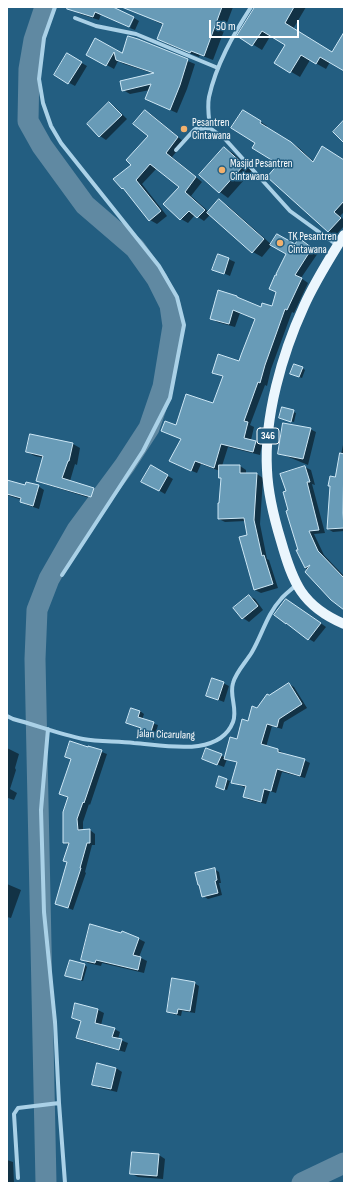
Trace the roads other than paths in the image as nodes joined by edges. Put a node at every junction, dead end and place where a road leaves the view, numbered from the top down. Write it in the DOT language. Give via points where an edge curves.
graph roads {
  1 [pos="55,7"];
  2 [pos="250,7"];
  3 [pos="76,18"];
  4 [pos="218,68"];
  5 [pos="210,128"];
  6 [pos="176,150"];
  7 [pos="344,235"];
  8 [pos="338,246"];
  9 [pos="62,575"];
  10 [pos="296,585"];
  11 [pos="344,624"];
  12 [pos="7,716"];
  13 [pos="48,729"];
  14 [pos="59,1103"];
  15 [pos="18,1178"];
  16 [pos="65,1183"];
  1 -- 9 [label="street" via="44,38 39,79 43,103 51,126 61,143 159,266 177,297 184,325 170,398 140,457"];
  2 -- 4 [label="street"];
  3 -- 4 [label="street" via="96,26 136,34"];
  4 -- 5 [label="street" via="209,98"];
  5 -- 6 [label="street" via="195,129"];
  5 -- 8 [label="street" via="225,139 290,211"];
  7 -- 8 [label="main road, 346"];
  8 -- 10 [label="main road, 346" via="304,306 290,342 269,424 266,470 271,508 284,555"];
  10 -- 11 [label="main road, 346" via="320,611"];
  10 -- 13 [label="street, Jalan Cicarulang" via="280,599 233,682 233,721 228,731 220,738 211,743 173,746 84,739"];
  12 -- 13 [label="street, Jalan Cicarulang"];
  13 -- 14 [label="street" via="40,810 44,912 55,1022"];
  14 -- 15 [label="street" via="18,1108 14,1114"];
  14 -- 16 [label="street"];
}
